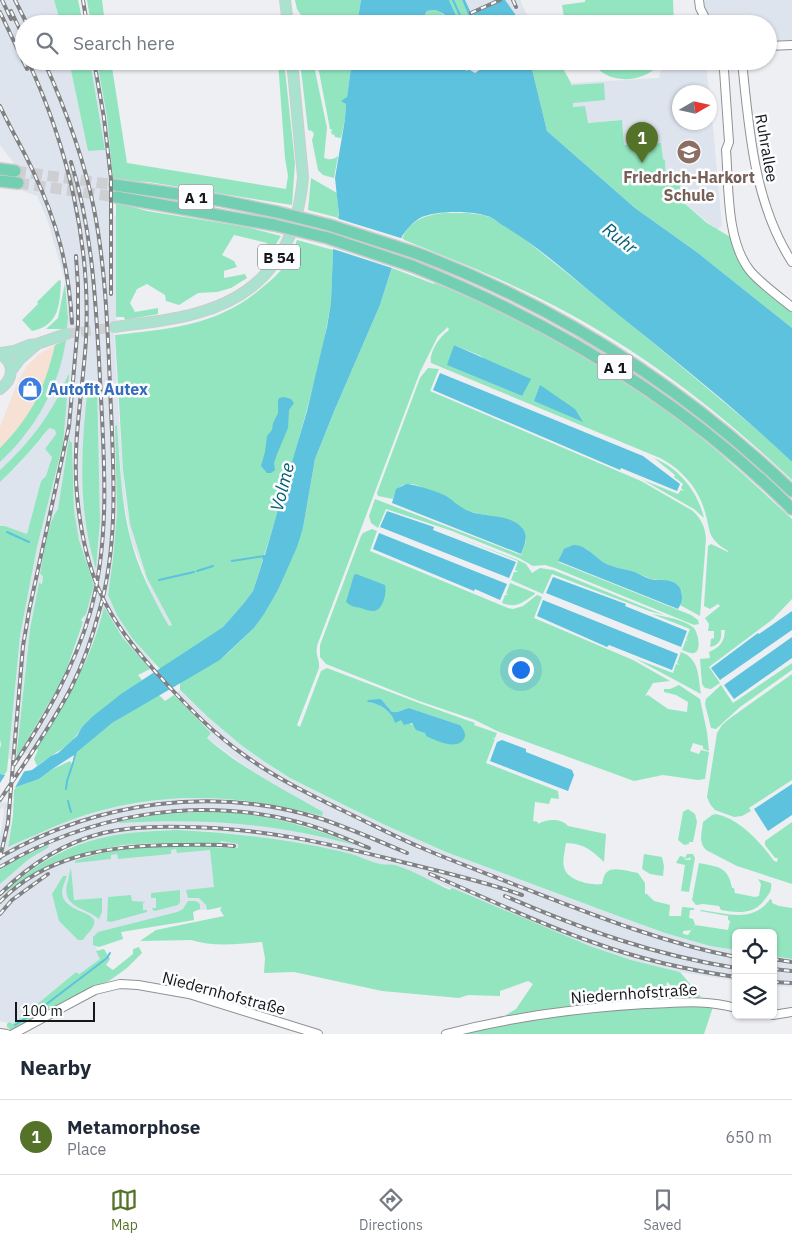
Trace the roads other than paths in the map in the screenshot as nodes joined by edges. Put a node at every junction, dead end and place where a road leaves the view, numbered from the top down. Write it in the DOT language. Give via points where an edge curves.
graph roads {
  1 [pos="285,0"];
  2 [pos="699,0"];
  3 [pos="287,15"];
  4 [pos="704,15"];
  5 [pos="792,45"];
  6 [pos="777,46"];
  7 [pos="293,70"];
  8 [pos="724,70"];
  9 [pos="742,70"];
  10 [pos="0,169"];
  11 [pos="15,171"];
  12 [pos="0,181"];
  13 [pos="18,183"];
  14 [pos="792,262"];
  15 [pos="792,307"];
  16 [pos="114,327"];
  17 [pos="66,334"];
  18 [pos="37,344"];
  19 [pos="0,353"];
  20 [pos="11,371"];
  21 [pos="0,389"];
  22 [pos="792,491"];
  23 [pos="792,509"];
  24 [pos="732,1007"];
  25 [pos="792,1012"];
  26 [pos="777,1014"];
  27 [pos="0,1033"];
  28 [pos="7,1034"];
  29 [pos="13,1034"];
  30 [pos="318,1034"];
  31 [pos="446,1034"];
  1 -- 3 [label="main road"];
  2 -- 4 [label="street"];
  5 -- 6 [label="street"];
  7 -- 16 [label="main road, B 54" via="302,195 296,223 278,259 256,284 224,304 181,317"];
  8 -- 15 [label="street" via="729,142 726,150 735,241 750,271"];
  9 -- 14 [label="street, Ruhrallee" via="744,98 760,187 774,230"];
  10 -- 11 [label="highway"];
  12 -- 13 [label="highway"];
  17 -- 18 [label="main road"];
  18 -- 19 [label="main road"];
  18 -- 20 [label="main road"];
  19 -- 20 [label="main road" via="8,360"];
  20 -- 21 [label="main road" via="8,381"];
  22 -- 23 [label="highway, A 1, bridge" via="708,416 612,349 480,279 416,253 329,224 209,199 115,191 328,238 412,266 530,318 642,385 742,462"];
  24 -- 31 [label="street, Niedernhofstraße" via="704,1001 558,1011"];
  25 -- 26 [label="street"];
  27 -- 28 [label="street"];
  29 -- 30 [label="street, Niedernhofstraße" via="95,990 120,984 189,994"];
}
